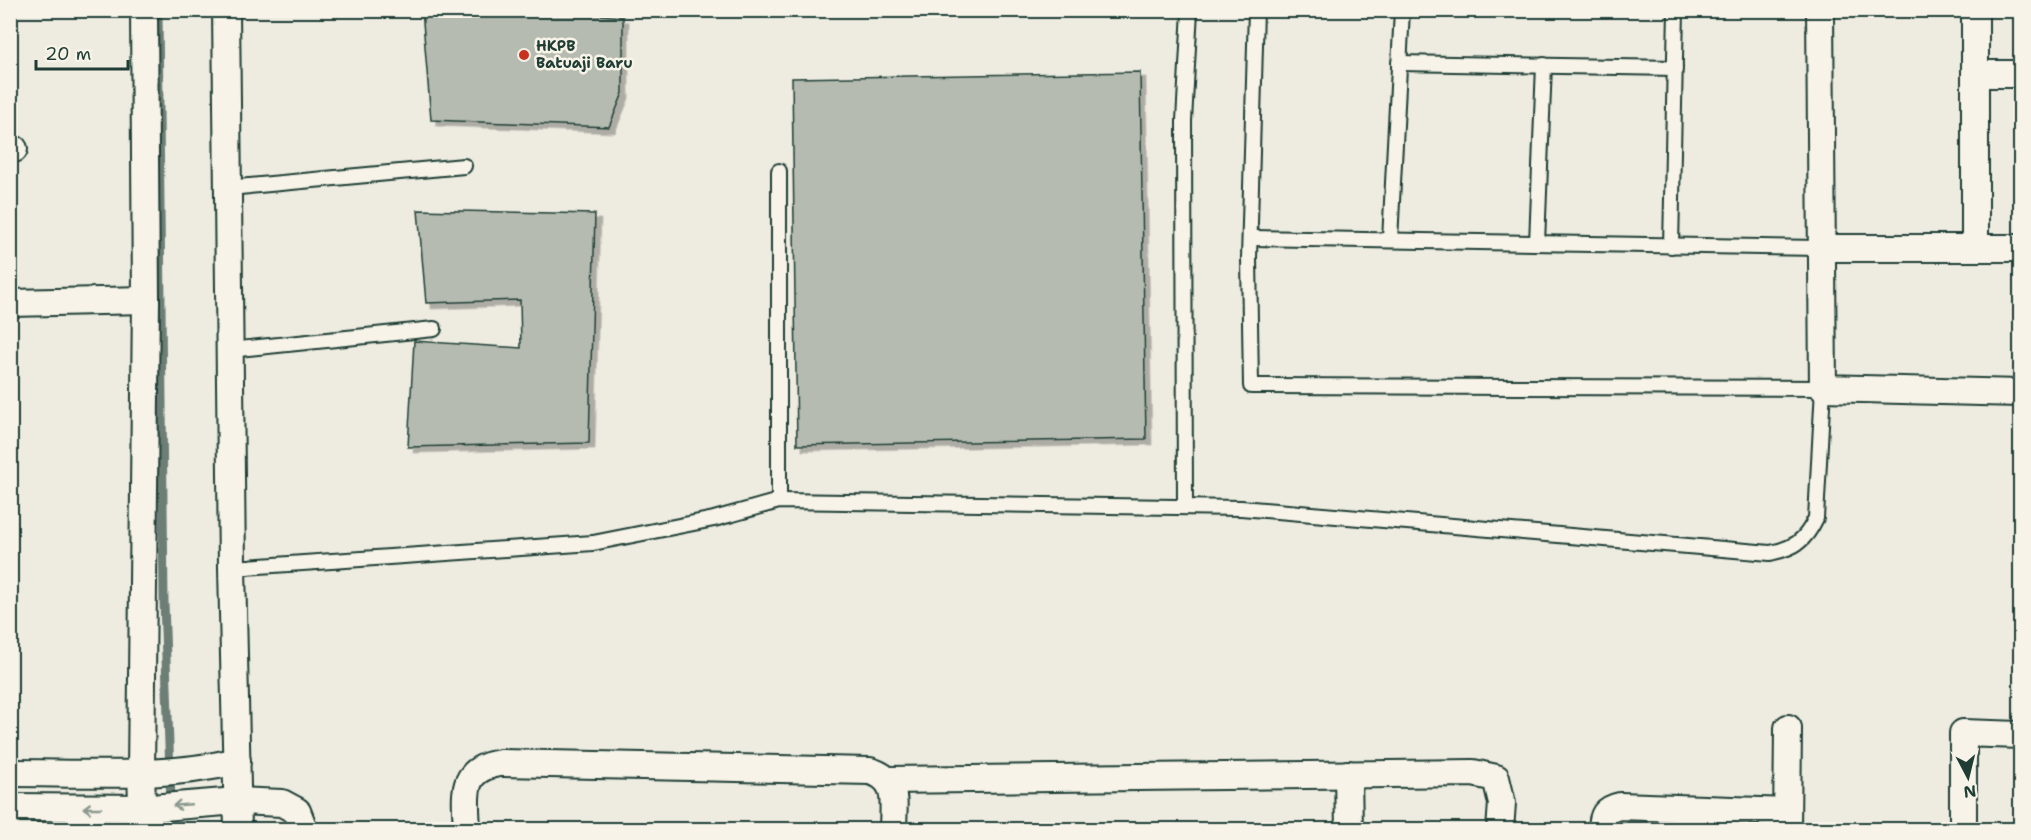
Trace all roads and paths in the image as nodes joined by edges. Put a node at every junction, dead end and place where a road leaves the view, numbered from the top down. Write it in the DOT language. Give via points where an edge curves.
graph roads {
  1 [pos="144,10"];
  2 [pos="226,10"];
  3 [pos="1190,10"];
  4 [pos="1256,10"];
  5 [pos="1402,10"];
  6 [pos="1677,10"];
  7 [pos="1820,10"];
  8 [pos="1976,10"];
  9 [pos="1399,63"];
  10 [pos="1544,65"];
  11 [pos="1675,68"];
  12 [pos="1976,74"];
  13 [pos="2020,74"];
  14 [pos="464,166"];
  15 [pos="779,171"];
  16 [pos="228,188"];
  17 [pos="1251,238"];
  18 [pos="1390,240"];
  19 [pos="1537,243"];
  20 [pos="1671,246"];
  21 [pos="1821,248"];
  22 [pos="1975,248"];
  23 [pos="2020,248"];
  24 [pos="146,300"];
  25 [pos="10,303"];
  26 [pos="434,329"];
  27 [pos="229,350"];
  28 [pos="1823,388"];
  29 [pos="2020,393"];
  30 [pos="779,501"];
  31 [pos="1185,507"];
  32 [pos="232,568"];
  33 [pos="1788,728"];
  34 [pos="2020,735"];
  35 [pos="237,761"];
  36 [pos="10,773"];
  37 [pos="146,773"];
  38 [pos="1348,774"];
  39 [pos="888,780"];
  40 [pos="226,802"];
  41 [pos="10,807"];
  42 [pos="145,815"];
  43 [pos="1787,821"];
  44 [pos="238,830"];
  45 [pos="302,830"];
  46 [pos="467,830"];
  47 [pos="893,830"];
  48 [pos="1349,830"];
  49 [pos="1500,830"];
  50 [pos="1602,830"];
  51 [pos="1963,830"];
  1 -- 24 [label="street"];
  2 -- 16 [label="street"];
  3 -- 31 [label="lane" via="1184,121"];
  4 -- 17 [label="lane"];
  5 -- 9 [label="lane"];
  6 -- 11 [label="lane"];
  7 -- 21 [label="street"];
  8 -- 12 [label="street"];
  9 -- 10 [label="lane"];
  9 -- 18 [label="lane"];
  10 -- 11 [label="lane"];
  10 -- 19 [label="lane"];
  11 -- 20 [label="lane"];
  12 -- 13 [label="street"];
  12 -- 22 [label="street"];
  14 -- 16 [label="lane"];
  15 -- 30 [label="lane"];
  16 -- 27 [label="street"];
  17 -- 18 [label="lane"];
  17 -- 28 [label="lane" via="1251,386"];
  18 -- 19 [label="lane"];
  19 -- 20 [label="lane"];
  20 -- 21 [label="lane"];
  21 -- 22 [label="street"];
  21 -- 28 [label="street"];
  22 -- 23 [label="street"];
  24 -- 25 [label="street"];
  24 -- 37 [label="street"];
  26 -- 27 [label="lane"];
  27 -- 32 [label="street"];
  28 -- 29 [label="street"];
  28 -- 31 [label="lane" via="1816,518 1799,543 1770,553 1240,508"];
  30 -- 31 [label="lane"];
  30 -- 32 [label="lane" via="714,519 593,543"];
  32 -- 35 [label="street"];
  33 -- 43 [label="street"];
  34 -- 51 [label="street" via="1963,733"];
  35 -- 37 [label="street" via="212,768"];
  35 -- 40 [label="street"];
  36 -- 37 [label="street"];
  37 -- 42 [label="street"];
  38 -- 39 [label="street"];
  38 -- 48 [label="street"];
  38 -- 49 [label="street" via="1473,773 1496,778 1502,803"];
  39 -- 46 [label="street" via="870,771 489,765 471,776 466,786"];
  39 -- 47 [label="street" via="893,790"];
  40 -- 42 [label="street, one-way"];
  40 -- 44 [label="street"];
  40 -- 45 [label="street" via="282,803 297,811"];
  42 -- 41 [label="street, one-way"];
  43 -- 50 [label="street" via="1620,806 1607,811"];
}
